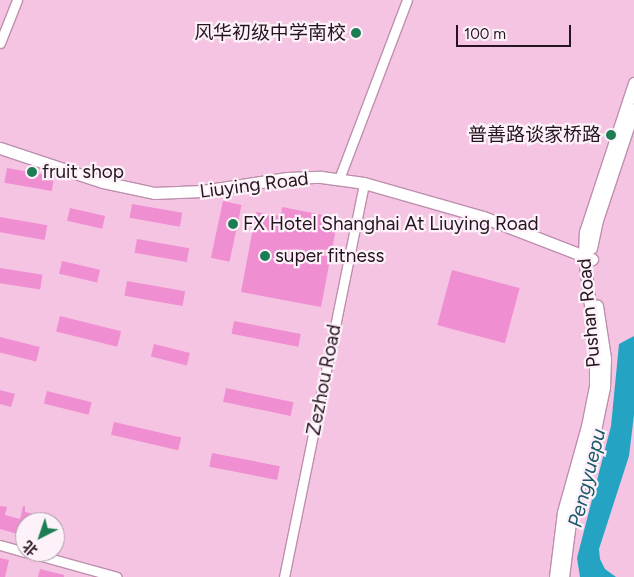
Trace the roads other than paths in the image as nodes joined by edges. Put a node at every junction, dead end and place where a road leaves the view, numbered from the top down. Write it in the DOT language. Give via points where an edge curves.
graph roads {
  1 [pos="17,0"];
  2 [pos="407,0"];
  3 [pos="0,43"];
  4 [pos="634,83"];
  5 [pos="634,109"];
  6 [pos="0,148"];
  7 [pos="338,179"];
  8 [pos="364,183"];
  9 [pos="588,258"];
  10 [pos="0,545"];
  11 [pos="15,549"];
  12 [pos="62,562"];
  13 [pos="117,577"];
  14 [pos="284,577"];
  15 [pos="555,577"];
  16 [pos="563,577"];
  1 -- 3 [label="street"];
  2 -- 7 [label="street"];
  4 -- 9 [label="main road, Pushan Road" via="584,232"];
  5 -- 9 [label="main road, Pushan Road" via="592,234"];
  6 -- 7 [label="main road, Liuying Road" via="103,182 154,193 202,191 287,178"];
  7 -- 8 [label="main road, Liuying Road"];
  8 -- 9 [label="main road, Liuying Road" via="483,217"];
  8 -- 14 [label="street, Zezhou Road"];
  9 -- 15 [label="main road, Pushan Road" via="595,386 563,512"];
  9 -- 16 [label="main road, Pushan Road" via="605,358 604,387 593,440 571,514"];
  10 -- 11 [label="street"];
  12 -- 13 [label="street"];
}
